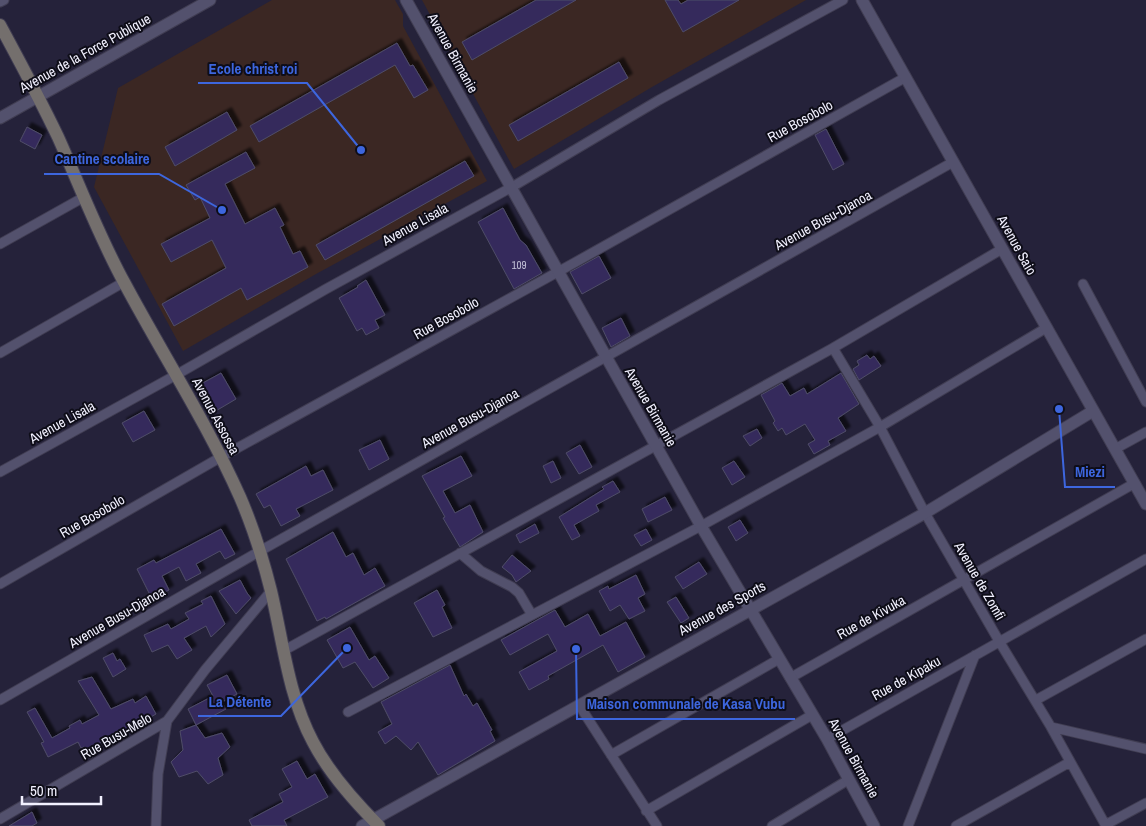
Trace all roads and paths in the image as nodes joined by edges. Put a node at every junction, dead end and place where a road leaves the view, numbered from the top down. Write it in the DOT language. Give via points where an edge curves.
graph roads {
  1 [pos="4,0"];
  2 [pos="210,0"];
  3 [pos="406,0"];
  4 [pos="844,0"];
  5 [pos="862,0"];
  6 [pos="0,2"];
  7 [pos="0,26"];
  8 [pos="906,77"];
  9 [pos="39,96"];
  10 [pos="0,118"];
  11 [pos="953,162"];
  12 [pos="512,187"];
  13 [pos="84,197"];
  14 [pos="0,244"];
  15 [pos="1002,249"];
  16 [pos="558,272"];
  17 [pos="124,282"];
  18 [pos="1083,284"];
  19 [pos="1046,328"];
  20 [pos="833,348"];
  21 [pos="0,353"];
  22 [pos="606,358"];
  23 [pos="176,375"];
  24 [pos="1146,402"];
  25 [pos="1093,411"];
  26 [pos="880,427"];
  27 [pos="1146,432"];
  28 [pos="656,445"];
  29 [pos="1115,449"];
  30 [pos="221,457"];
  31 [pos="0,472"];
  32 [pos="1134,483"];
  33 [pos="1146,504"];
  34 [pos="925,513"];
  35 [pos="701,526"];
  36 [pos="260,551"];
  37 [pos="460,553"];
  38 [pos="1146,559"];
  39 [pos="964,581"];
  40 [pos="0,584"];
  41 [pos="271,591"];
  42 [pos="750,610"];
  43 [pos="532,615"];
  44 [pos="1146,639"];
  45 [pos="999,641"];
  46 [pos="283,651"];
  47 [pos="975,655"];
  48 [pos="779,659"];
  49 [pos="790,678"];
  50 [pos="0,700"];
  51 [pos="1036,700"];
  52 [pos="579,705"];
  53 [pos="348,712"];
  54 [pos="812,715"];
  55 [pos="167,721"];
  56 [pos="1051,727"];
  57 [pos="827,739"];
  58 [pos="1146,749"];
  59 [pos="610,755"];
  60 [pos="1070,762"];
  61 [pos="848,780"];
  62 [pos="1146,803"];
  63 [pos="646,811"];
  64 [pos="0,819"];
  65 [pos="371,824"];
  66 [pos="1103,825"];
  67 [pos="156,826"];
  68 [pos="657,826"];
  69 [pos="772,826"];
  70 [pos="874,826"];
  71 [pos="908,826"];
  72 [pos="956,826"];
  1 -- 6 [label="street"];
  2 -- 9 [label="street, Avenue de la Force Publique"];
  3 -- 12 [label="street, Avenue Birmanie"];
  4 -- 12 [label="street, Avenue Lisala" via="659,100"];
  5 -- 8 [label="street, Avenue Saio"];
  7 -- 9 [label="main road, Avenue Assossa"];
  8 -- 11 [label="street, Avenue Saio"];
  8 -- 16 [label="street, Rue Bosobolo"];
  9 -- 10 [label="street, Avenue de la Force Publique"];
  9 -- 13 [label="main road, Avenue Assossa"];
  11 -- 15 [label="street, Avenue Saio"];
  11 -- 22 [label="street, Avenue Busu-Djanoa"];
  12 -- 16 [label="street, Avenue Birmanie"];
  12 -- 23 [label="street, Avenue Lisala" via="326,288"];
  13 -- 14 [label="street"];
  13 -- 17 [label="main road, Avenue Assossa"];
  15 -- 19 [label="street, Avenue Saio"];
  15 -- 20 [label="street"];
  16 -- 22 [label="street, Avenue Birmanie"];
  16 -- 30 [label="street, Rue Bosobolo"];
  17 -- 21 [label="street"];
  17 -- 23 [label="main road, Avenue Assossa"];
  18 -- 24 [label="street"];
  19 -- 25 [label="street, Avenue Saio"];
  19 -- 26 [label="street"];
  20 -- 26 [label="street, Avenue de Zomfi"];
  20 -- 28 [label="street"];
  22 -- 28 [label="street, Avenue Birmanie"];
  22 -- 36 [label="street, Avenue Busu-Djanoa"];
  23 -- 30 [label="main road, Avenue Assossa"];
  23 -- 31 [label="street, Avenue Lisala"];
  25 -- 29 [label="street, Avenue Saio"];
  25 -- 34 [label="street, Avenue des Sports"];
  26 -- 34 [label="street, Avenue de Zomfi"];
  26 -- 35 [label="street"];
  27 -- 29 [label="street"];
  28 -- 35 [label="street, Avenue Birmanie"];
  28 -- 37 [label="street"];
  29 -- 32 [label="street, Avenue Saio"];
  30 -- 36 [label="main road, Avenue Assossa"];
  30 -- 40 [label="street, Rue Bosobolo"];
  32 -- 33 [label="street, Avenue Saio"];
  32 -- 39 [label="street, Rue de Kivuka"];
  34 -- 39 [label="street, Avenue de Zomfi"];
  34 -- 42 [label="street, Avenue des Sports"];
  35 -- 42 [label="street, Avenue Birmanie"];
  35 -- 43 [label="street"];
  36 -- 41 [label="main road, Avenue Assossa"];
  36 -- 50 [label="street, Avenue Busu-Djanoa"];
  37 -- 43 [label="street" via="481,571 519,593"];
  37 -- 46 [label="street"];
  38 -- 45 [label="street, Rue de Kipaku"];
  39 -- 45 [label="street, Avenue de Zomfi"];
  39 -- 49 [label="street, Rue de Kivuka"];
  41 -- 46 [label="main road, Avenue Assossa"];
  41 -- 55 [label="street"];
  42 -- 48 [label="street, Avenue Birmanie"];
  42 -- 52 [label="street, Avenue des Sports"];
  43 -- 53 [label="street"];
  44 -- 51 [label="street"];
  45 -- 47 [label="street, Rue de Kipaku"];
  45 -- 51 [label="street, Avenue de Zomfi"];
  46 -- 65 [label="main road, Avenue Assossa" via="312,741"];
  47 -- 57 [label="street, Rue de Kipaku"];
  47 -- 71 [label="street"];
  48 -- 49 [label="street, Avenue Birmanie"];
  48 -- 59 [label="street"];
  49 -- 54 [label="street, Avenue Birmanie"];
  51 -- 56 [label="street, Avenue de Zomfi"];
  52 -- 59 [label="street"];
  52 -- 65 [label="street, Avenue des Sports"];
  54 -- 57 [label="street, Avenue Birmanie"];
  54 -- 63 [label="street"];
  55 -- 64 [label="street, Rue Busu-Melo"];
  55 -- 67 [label="street" via="158,774"];
  56 -- 58 [label="street"];
  56 -- 60 [label="street, Avenue de Zomfi"];
  57 -- 61 [label="street, Avenue Birmanie"];
  59 -- 63 [label="street"];
  60 -- 66 [label="street, Avenue de Zomfi"];
  60 -- 72 [label="street"];
  61 -- 69 [label="street"];
  61 -- 70 [label="street, Avenue Birmanie"];
  62 -- 66 [label="street"];
  63 -- 68 [label="street"];
}
